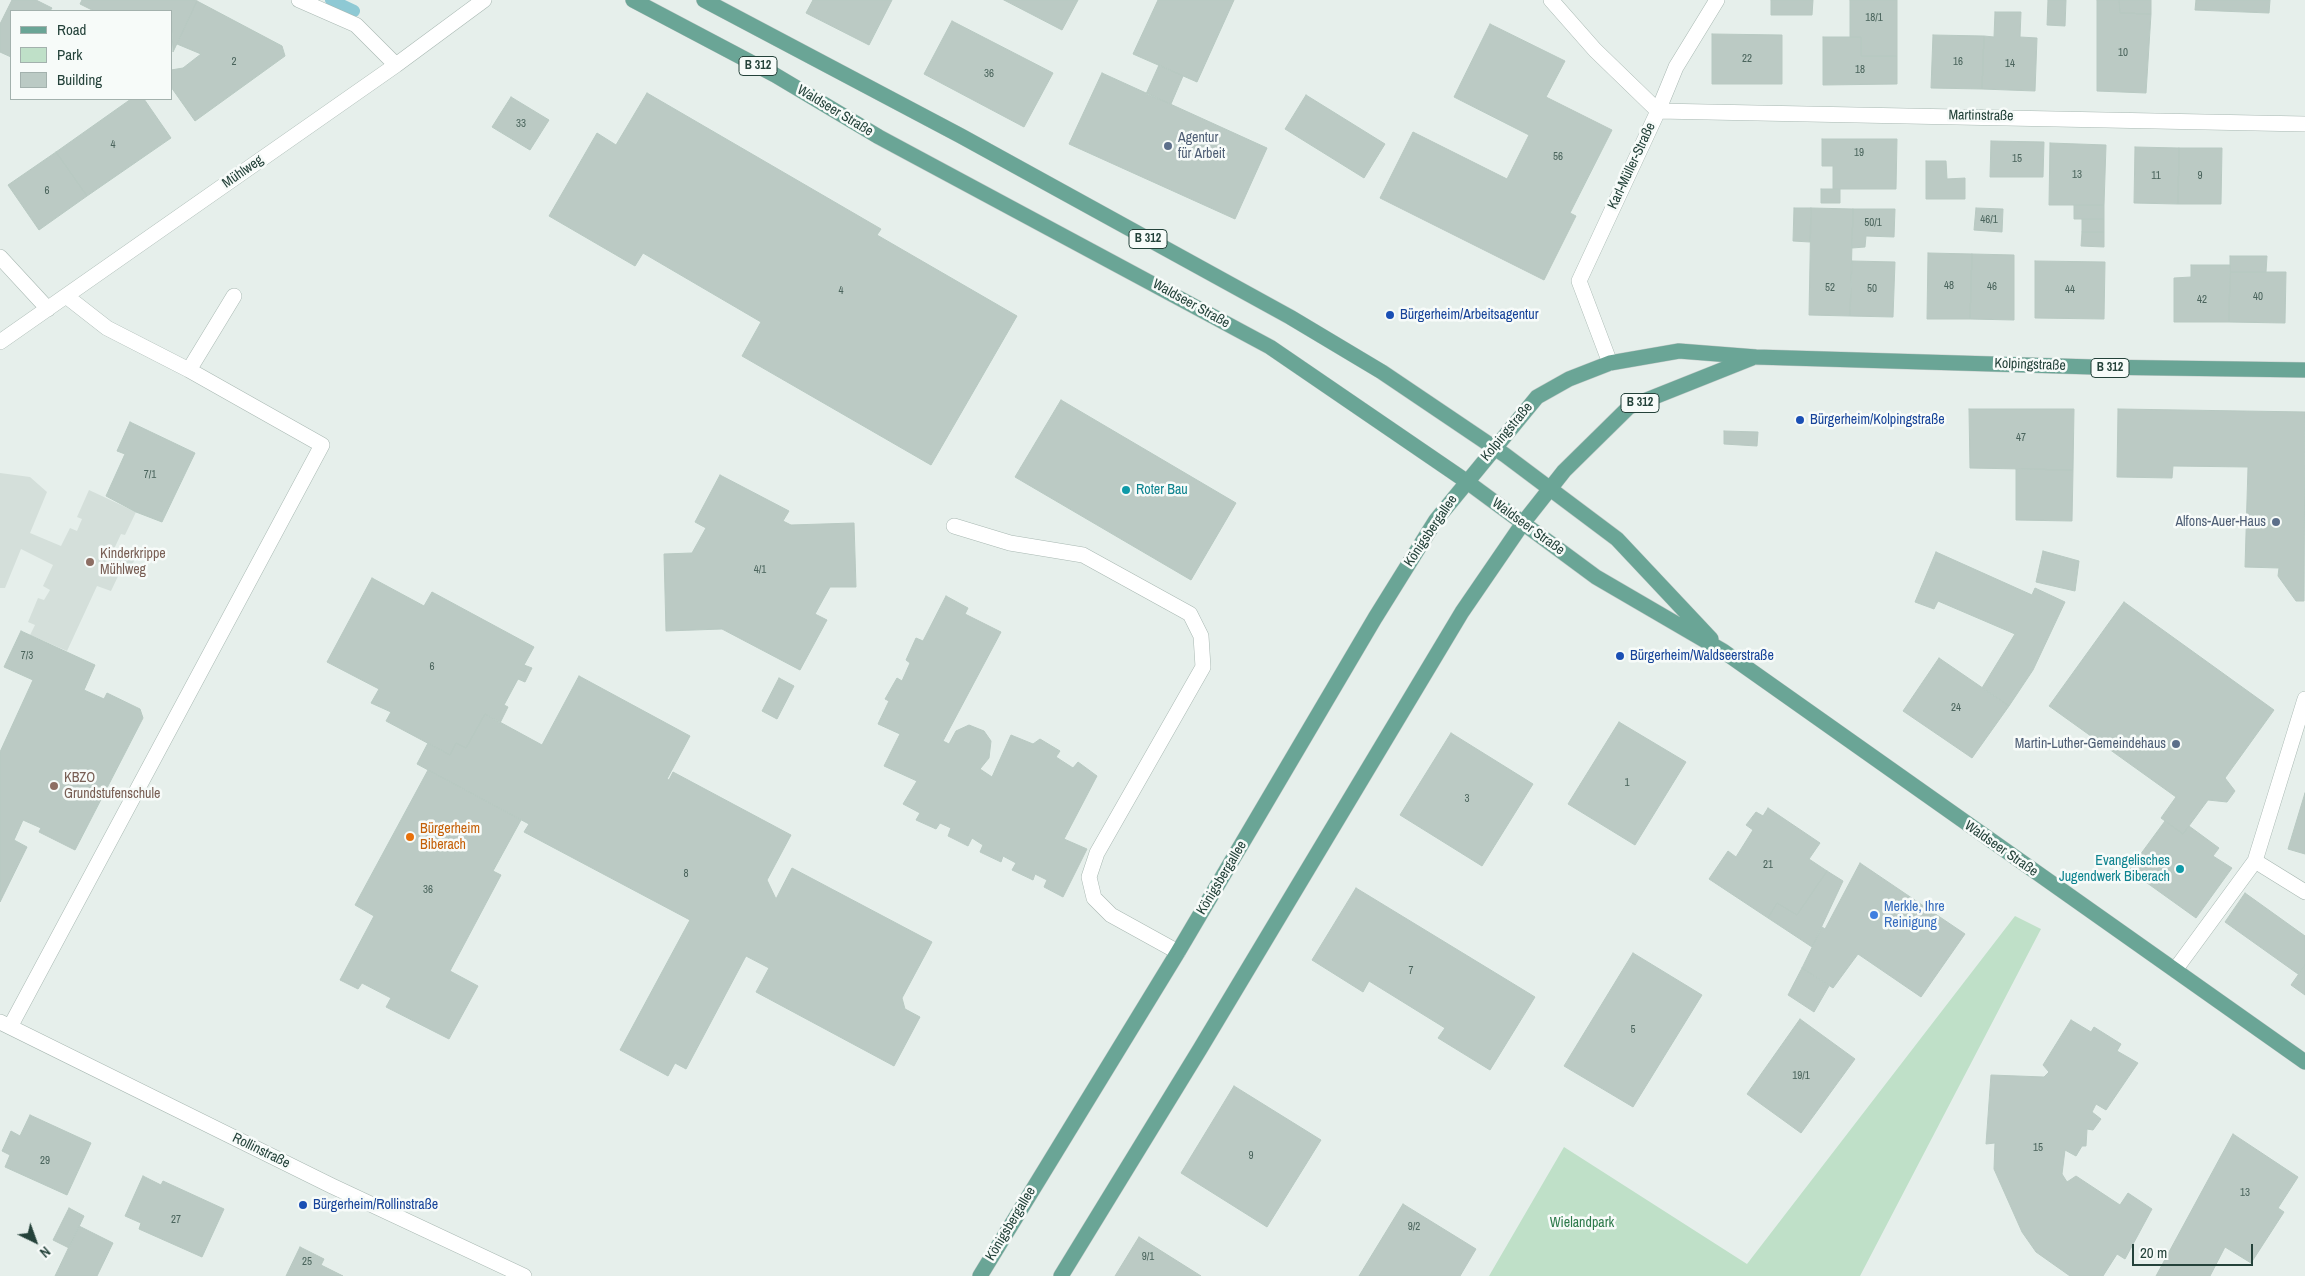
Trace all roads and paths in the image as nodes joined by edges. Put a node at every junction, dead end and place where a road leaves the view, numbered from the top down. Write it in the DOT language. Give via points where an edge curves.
graph roads {
  1 [pos="299,0"];
  2 [pos="484,0"];
  3 [pos="633,0"];
  4 [pos="704,0"];
  5 [pos="1551,0"];
  6 [pos="1717,0"];
  7 [pos="396,65"];
  8 [pos="1658,111"];
  9 [pos="2305,124"];
  10 [pos="0,257"];
  11 [pos="66,296"];
  12 [pos="234,296"];
  13 [pos="48,308"];
  14 [pos="0,342"];
  15 [pos="1756,357"];
  16 [pos="1610,363"];
  17 [pos="189,370"];
  18 [pos="2305,370"];
  19 [pos="1494,448"];
  20 [pos="1466,481"];
  21 [pos="1550,488"];
  22 [pos="1523,523"];
  23 [pos="954,526"];
  24 [pos="1723,651"];
  25 [pos="2305,699"];
  26 [pos="2255,861"];
  27 [pos="2305,892"];
  28 [pos="1178,952"];
  29 [pos="2174,970"];
  30 [pos="5,1025"];
  31 [pos="2305,1062"];
  32 [pos="524,1276"];
  33 [pos="980,1276"];
  34 [pos="1060,1276"];
  1 -- 7 [label="street" via="356,26"];
  2 -- 7 [label="street, Mühlweg"];
  3 -- 20 [label="main road, Waldseer Straße / B 312" via="775,75 879,137 1270,347"];
  4 -- 19 [label="main road, Waldseer Straße / B 312" via="920,114 1290,317 1382,372"];
  5 -- 8 [label="street, Karl-Müller-Straße" via="1595,50"];
  6 -- 8 [label="street" via="1676,67"];
  7 -- 11 [label="street, Mühlweg"];
  8 -- 9 [label="street, Martinstraße"];
  8 -- 16 [label="street, Karl-Müller-Straße" via="1579,281"];
  10 -- 13 [label="street"];
  11 -- 13 [label="street, Mühlweg"];
  11 -- 17 [label="street" via="107,328"];
  12 -- 17 [label="street"];
  13 -- 14 [label="street, Mühlweg"];
  15 -- 16 [label="main road, Kolpingstraße / B 312" via="1679,351"];
  15 -- 18 [label="main road, Kolpingstraße / B 312"];
  15 -- 21 [label="main road, Kolpingstraße / B 312" via="1629,407"];
  16 -- 19 [label="main road, Kolpingstraße / B 312" via="1569,379 1537,397"];
  17 -- 30 [label="street" via="322,445"];
  19 -- 20 [label="main road, Kolpingstraße / B 312"];
  19 -- 21 [label="main road, Waldseer Straße / B 312"];
  20 -- 22 [label="main road, Waldseer Straße / B 312"];
  20 -- 28 [label="main road, Königsbergallee" via="1436,520 1375,618"];
  21 -- 22 [label="main road, Kolpingstraße / B 312"];
  21 -- 24 [label="main road, Waldseer Straße" via="1617,539"];
  22 -- 24 [label="main road, Waldseer Straße" via="1596,577"];
  22 -- 34 [label="main road" via="1462,612"];
  23 -- 28 [label="street" via="1010,543 1083,555 1190,614 1202,636 1203,667 1097,853 1089,877 1094,898 1111,915"];
  24 -- 29 [label="main road, Waldseer Straße"];
  25 -- 26 [label="street"];
  26 -- 27 [label="street"];
  26 -- 29 [label="street"];
  28 -- 33 [label="main road, Königsbergallee"];
  29 -- 31 [label="main road, Waldseer Straße"];
  30 -- 32 [label="street, Rollinstraße"];
}
